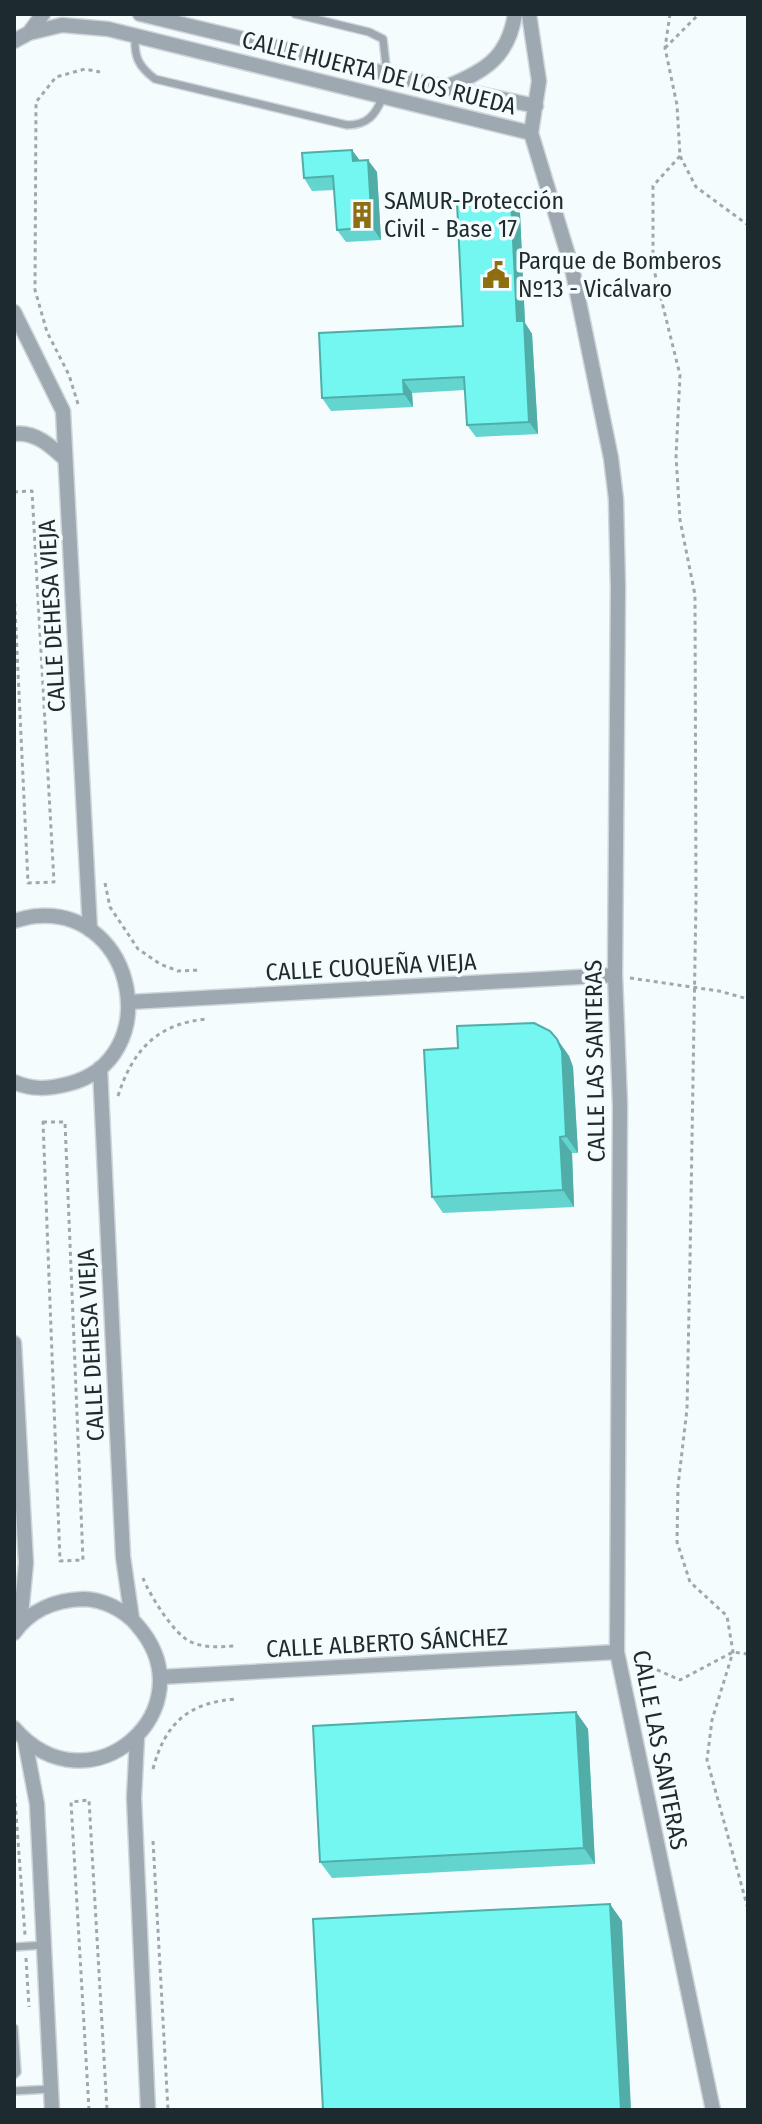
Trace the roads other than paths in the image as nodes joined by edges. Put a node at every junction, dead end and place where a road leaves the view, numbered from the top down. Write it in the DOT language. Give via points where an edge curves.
graph roads {
  1 [pos="43,14"];
  2 [pos="140,14"];
  3 [pos="295,14"];
  4 [pos="515,14"];
  5 [pos="529,14"];
  6 [pos="29,33"];
  7 [pos="135,35"];
  8 [pos="14,41"];
  9 [pos="387,74"];
  10 [pos="446,87"];
  11 [pos="383,97"];
  12 [pos="536,106"];
  13 [pos="531,133"];
  14 [pos="14,312"];
  15 [pos="14,434"];
  16 [pos="65,459"];
  17 [pos="14,921"];
  18 [pos="90,930"];
  19 [pos="615,975"];
  20 [pos="130,1002"];
  21 [pos="100,1068"];
  22 [pos="14,1082"];
  23 [pos="14,1343"];
  24 [pos="132,1619"];
  25 [pos="17,1629"];
  26 [pos="617,1652"];
  27 [pos="160,1677"];
  28 [pos="14,1728"];
  29 [pos="137,1738"];
  30 [pos="25,1741"];
  31 [pos="44,1945"];
  32 [pos="14,1947"];
  33 [pos="14,2028"];
  34 [pos="14,2075"];
  35 [pos="51,2089"];
  36 [pos="14,2091"];
  37 [pos="52,2110"];
  38 [pos="148,2110"];
  39 [pos="713,2110"];
  1 -- 6 [label="street, CALLE HUERTA DE LOS RUEDA"];
  2 -- 9 [label="street, CALLE HUERTA DE LOS RUEDA"];
  3 -- 9 [label="lane" via="383,39"];
  4 -- 10 [label="street" via="510,38 497,58 477,74"];
  5 -- 12 [label="street, CALLE LAS SANTERAS" via="539,81"];
  6 -- 7 [label="street, CALLE HUERTA DE LOS RUEDA" via="62,25"];
  6 -- 8 [label="street, CALLE HUERTA DE LOS RUEDA"];
  7 -- 11 [label="street, CALLE HUERTA DE LOS RUEDA"];
  7 -- 11 [label="lane" via="134,53 155,79 347,125 360,125 374,116"];
  9 -- 10 [label="street, CALLE HUERTA DE LOS RUEDA"];
  10 -- 12 [label="street, CALLE HUERTA DE LOS RUEDA"];
  11 -- 13 [label="street, CALLE HUERTA DE LOS RUEDA"];
  12 -- 13 [label="street, CALLE LAS SANTERAS"];
  13 -- 19 [label="street, CALLE LAS SANTERAS" via="572,268 616,499"];
  14 -- 16 [label="street, CALLE DEHESA VIEJA" via="63,411"];
  15 -- 16 [label="street" via="23,432 47,442"];
  16 -- 18 [label="street, CALLE DEHESA VIEJA"];
  17 -- 18 [label="street" via="52,917"];
  18 -- 20 [label="street" via="111,949 125,974"];
  19 -- 20 [label="street, CALLE CUQUEÑA VIEJA"];
  19 -- 26 [label="street, CALLE LAS SANTERAS" via="620,1105"];
  20 -- 21 [label="street" via="116,1049"];
  21 -- 22 [label="street" via="77,1082 51,1088"];
  21 -- 24 [label="street, CALLE DEHESA VIEJA" via="123,1557"];
  23 -- 25 [label="street" via="26,1563"];
  24 -- 25 [label="street" via="87,1599 62,1601 39,1609"];
  24 -- 27 [label="street" via="147,1635"];
  26 -- 27 [label="street, CALLE ALBERTO SÁNCHEZ"];
  26 -- 39 [label="street, CALLE LAS SANTERAS"];
  27 -- 29 [label="street" via="158,1699"];
  28 -- 30 [label="street"];
  29 -- 30 [label="street" via="94,1760 69,1761"];
  29 -- 38 [label="street" via="134,1798"];
  30 -- 31 [label="street" via="37,1804"];
  31 -- 32 [label="lane"];
  31 -- 35 [label="street"];
  33 -- 34 [label="lane"];
  35 -- 36 [label="lane"];
  35 -- 37 [label="street"];
}
